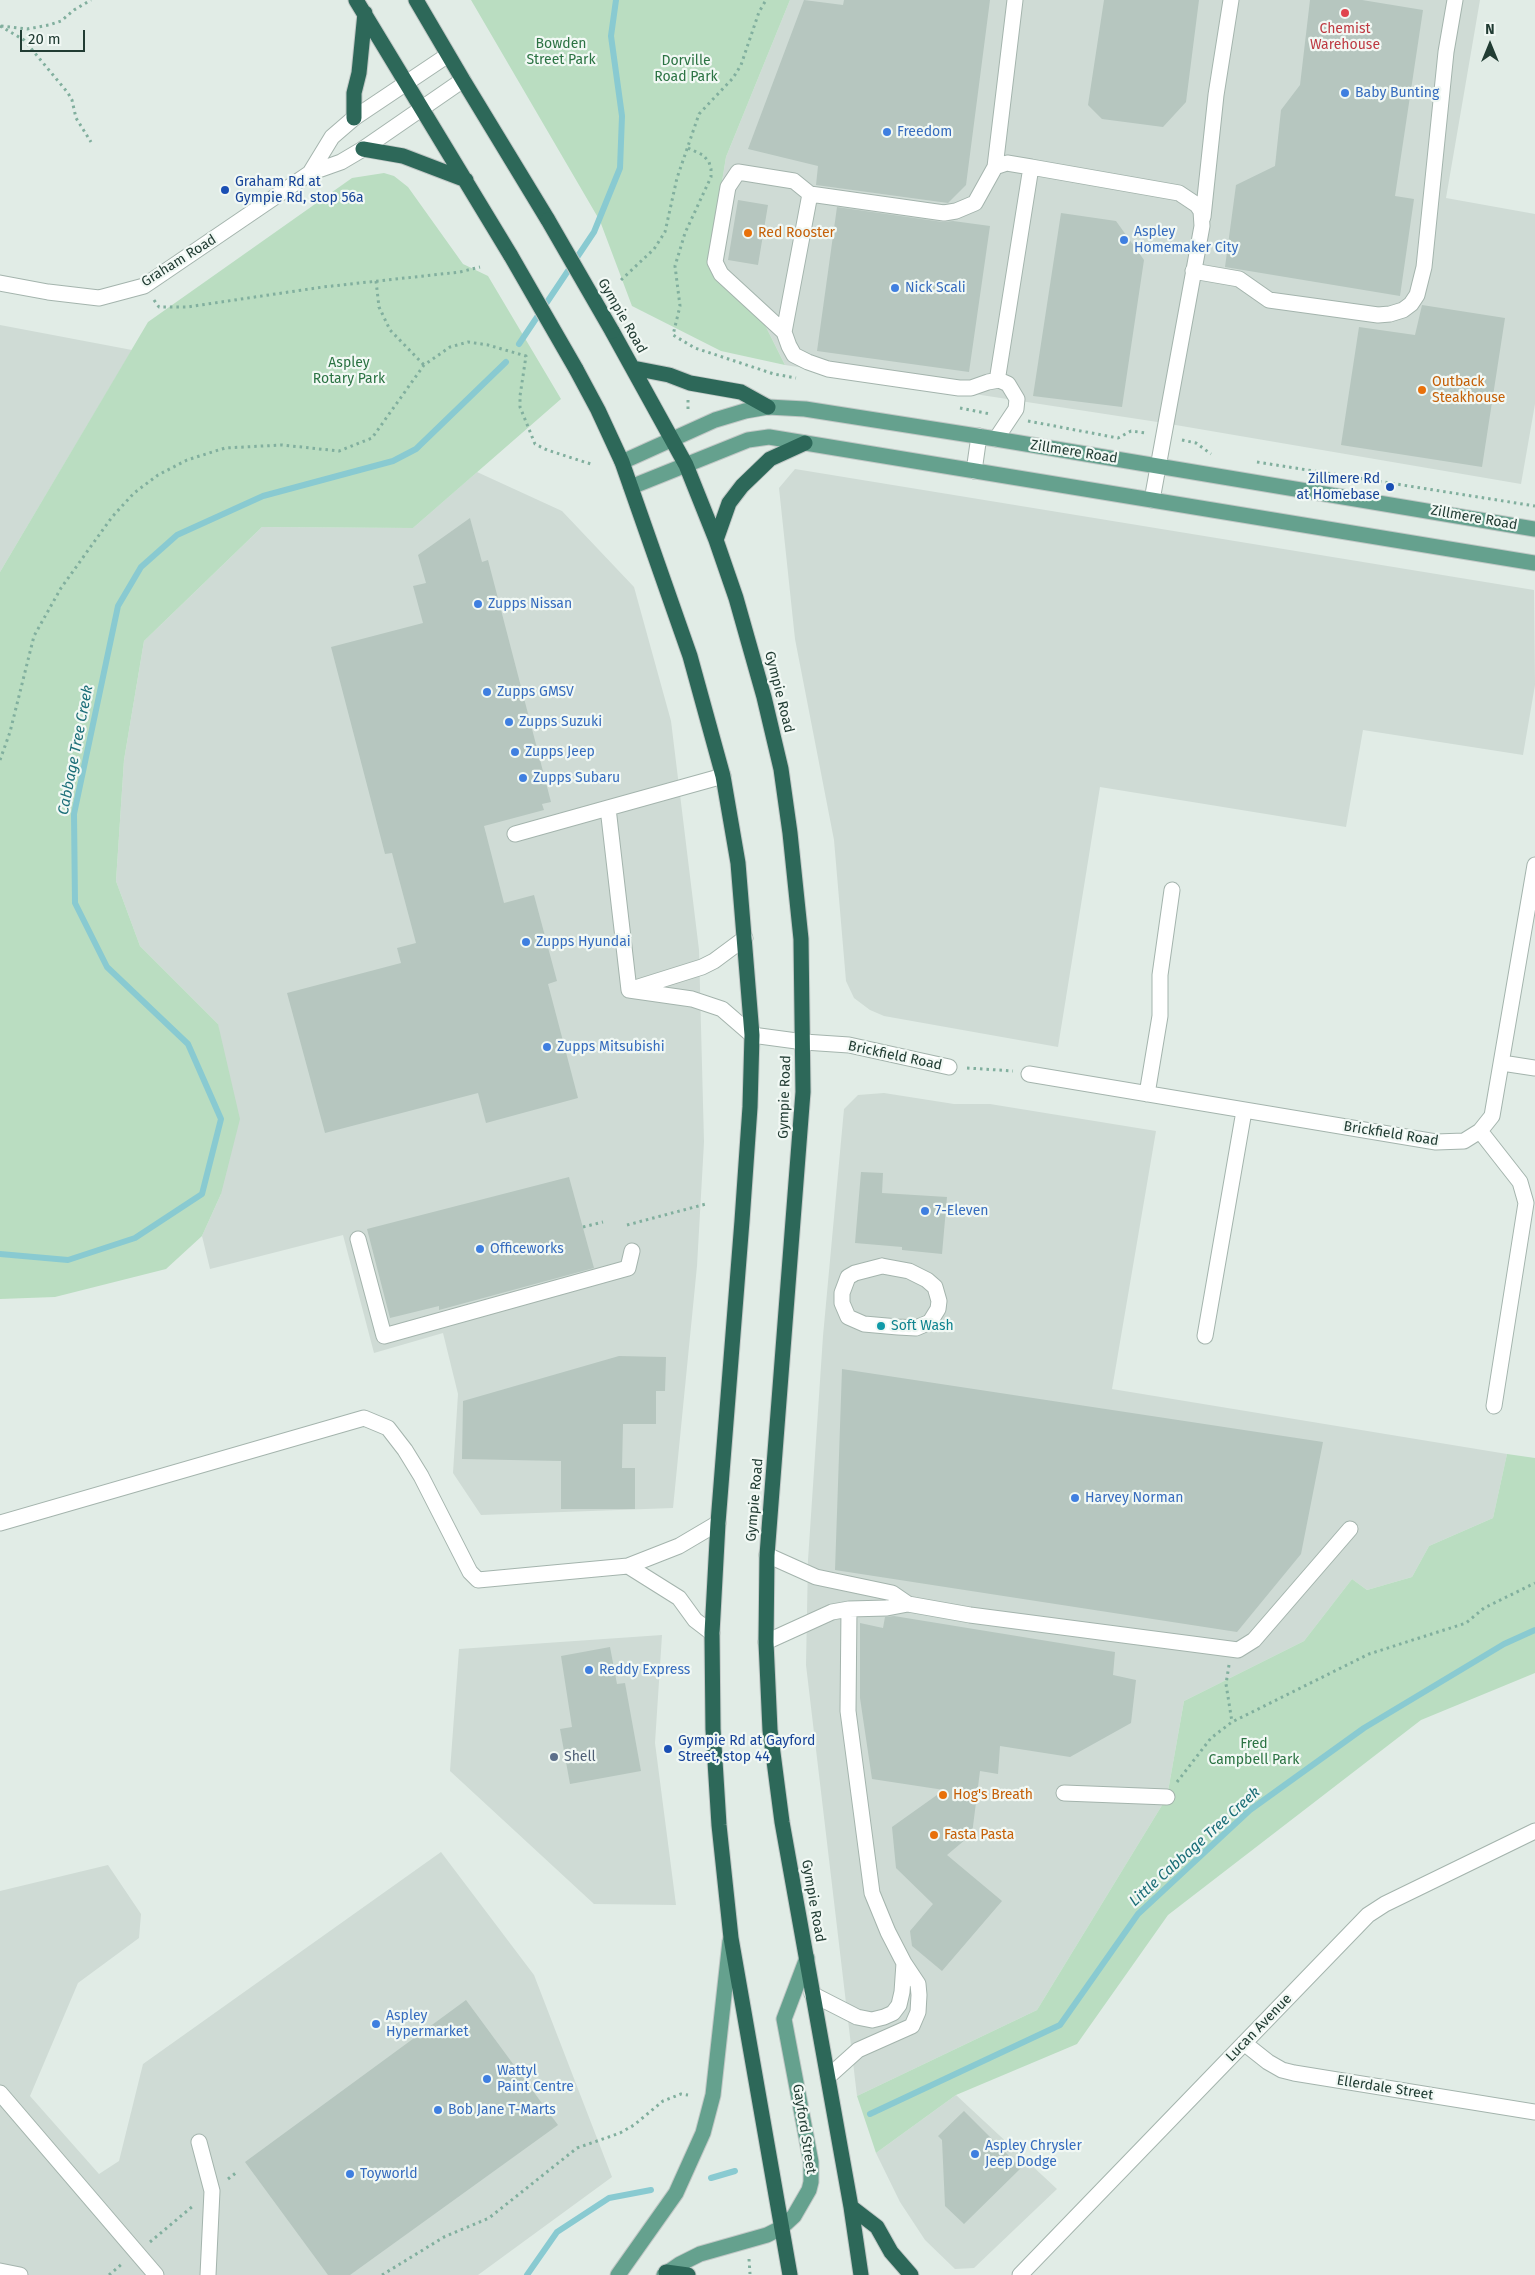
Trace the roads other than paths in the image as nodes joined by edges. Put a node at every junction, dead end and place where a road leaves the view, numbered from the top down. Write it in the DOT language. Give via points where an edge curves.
graph roads {
  1 [pos="356,0"];
  2 [pos="416,0"];
  3 [pos="1015,0"];
  4 [pos="1231,0"];
  5 [pos="1455,0"];
  6 [pos="364,13"];
  7 [pos="448,55"];
  8 [pos="462,80"];
  9 [pos="407,84"];
  10 [pos="422,107"];
  11 [pos="354,118"];
  12 [pos="363,148"];
  13 [pos="995,167"];
  14 [pos="1031,167"];
  15 [pos="310,172"];
  16 [pos="466,180"];
  17 [pos="810,194"];
  18 [pos="1202,226"];
  19 [pos="1193,271"];
  20 [pos="0,283"];
  21 [pos="784,332"];
  22 [pos="633,368"];
  23 [pos="999,380"];
  24 [pos="768,407"];
  25 [pos="980,436"];
  26 [pos="672,439"];
  27 [pos="996,439"];
  28 [pos="805,443"];
  29 [pos="622,462"];
  30 [pos="686,465"];
  31 [pos="1158,466"];
  32 [pos="974,471"];
  33 [pos="631,487"];
  34 [pos="1152,500"];
  35 [pos="1535,529"];
  36 [pos="716,540"];
  37 [pos="1535,563"];
  38 [pos="723,776"];
  39 [pos="608,808"];
  40 [pos="515,834"];
  41 [pos="1535,865"];
  42 [pos="1172,890"];
  43 [pos="746,938"];
  44 [pos="629,990"];
  45 [pos="752,1035"];
  46 [pos="804,1042"];
  47 [pos="1502,1063"];
  48 [pos="949,1067"];
  49 [pos="1535,1068"];
  50 [pos="1029,1074"];
  51 [pos="1147,1094"];
  52 [pos="1244,1111"];
  53 [pos="1480,1131"];
  54 [pos="358,1239"];
  55 [pos="632,1250"];
  56 [pos="882,1266"];
  57 [pos="1205,1336"];
  58 [pos="1494,1406"];
  59 [pos="0,1523"];
  60 [pos="718,1523"];
  61 [pos="1350,1529"];
  62 [pos="767,1555"];
  63 [pos="628,1566"];
  64 [pos="908,1604"];
  65 [pos="849,1609"];
  66 [pos="712,1633"];
  67 [pos="766,1642"];
  68 [pos="1064,1793"];
  69 [pos="1167,1797"];
  70 [pos="1535,1831"];
  71 [pos="731,1938"];
  72 [pos="806,1958"];
  73 [pos="904,1963"];
  74 [pos="812,1994"];
  75 [pos="1244,2043"];
  76 [pos="828,2077"];
  77 [pos="0,2093"];
  78 [pos="1535,2112"];
  79 [pos="199,2142"];
  80 [pos="851,2207"];
  81 [pos="781,2228"];
  82 [pos="0,2271"];
  83 [pos="665,2274"];
  84 [pos="20,2275"];
  85 [pos="156,2275"];
  86 [pos="208,2275"];
  87 [pos="618,2275"];
  88 [pos="688,2275"];
  89 [pos="790,2275"];
  90 [pos="861,2275"];
  91 [pos="910,2275"];
  92 [pos="1020,2275"];
  1 -- 6 [label="highway"];
  2 -- 7 [label="highway, Gympie Road"];
  3 -- 13 [label="street"];
  4 -- 18 [label="street" via="1216,95"];
  5 -- 19 [label="street" via="1446,52 1424,267 1417,295 1411,304 1396,312 1378,315 1269,300 1239,279"];
  6 -- 9 [label="highway"];
  6 -- 11 [label="highway"];
  7 -- 8 [label="highway, Gympie Road"];
  7 -- 9 [label="street, Graham Road"];
  8 -- 10 [label="street, Graham Road"];
  8 -- 22 [label="highway, Gympie Road, bridge"];
  9 -- 10 [label="highway"];
  9 -- 11 [label="street, Graham Road"];
  10 -- 12 [label="street, Graham Road"];
  10 -- 16 [label="highway"];
  11 -- 15 [label="street, Graham Road" via="332,137"];
  12 -- 15 [label="street, Graham Road" via="341,162"];
  12 -- 16 [label="highway" via="403,156"];
  13 -- 14 [label="street" via="1007,163"];
  13 -- 17 [label="street" via="975,203 944,213"];
  14 -- 18 [label="street" via="1179,193 1201,211"];
  14 -- 23 [label="street"];
  15 -- 20 [label="street, Graham Road" via="144,286 99,298"];
  16 -- 29 [label="highway, bridge" via="576,369"];
  17 -- 21 [label="street"];
  17 -- 21 [label="street" via="794,181 738,172 728,188 715,262 720,274"];
  18 -- 19 [label="street"];
  19 -- 31 [label="street"];
  21 -- 23 [label="street" via="794,355 828,369 959,388"];
  22 -- 24 [label="highway" via="741,392"];
  22 -- 26 [label="highway, Gympie Road"];
  23 -- 27 [label="street" via="1008,384 1017,399 1012,418"];
  24 -- 25 [label="main road, Zillmere Road" via="804,409"];
  24 -- 26 [label="main road, Zillmere Road" via="715,420"];
  25 -- 27 [label="main road, Zillmere Road"];
  25 -- 32 [label="street"];
  26 -- 29 [label="main road, Zillmere Road"];
  26 -- 30 [label="highway, Gympie Road"];
  27 -- 31 [label="main road, Zillmere Road"];
  28 -- 30 [label="main road" via="769,437 748,440"];
  28 -- 32 [label="main road"];
  28 -- 36 [label="highway" via="770,459 752,475 729,503"];
  29 -- 33 [label="highway"];
  30 -- 33 [label="main road"];
  30 -- 36 [label="highway, Gympie Road"];
  31 -- 34 [label="street"];
  31 -- 35 [label="main road, Zillmere Road"];
  32 -- 34 [label="main road"];
  33 -- 38 [label="highway" via="690,656"];
  34 -- 37 [label="main road"];
  36 -- 46 [label="highway, Gympie Road" via="751,648 780,769 797,890"];
  38 -- 39 [label="street"];
  38 -- 43 [label="highway" via="738,863"];
  39 -- 40 [label="street"];
  39 -- 44 [label="street"];
  41 -- 47 [label="street"];
  42 -- 51 [label="street" via="1160,975 1160,1016"];
  43 -- 44 [label="street" via="702,967"];
  43 -- 45 [label="highway"];
  44 -- 45 [label="street" via="692,999 722,1009"];
  45 -- 46 [label="street, Brickfield Road"];
  45 -- 60 [label="highway"];
  46 -- 48 [label="street, Brickfield Road" via="871,1048"];
  46 -- 62 [label="highway, Gympie Road" via="800,1140"];
  47 -- 49 [label="street"];
  47 -- 53 [label="street" via="1492,1116"];
  50 -- 51 [label="street, Brickfield Road"];
  51 -- 52 [label="street, Brickfield Road"];
  52 -- 53 [label="street, Brickfield Road" via="1436,1142 1464,1142"];
  52 -- 57 [label="street"];
  53 -- 58 [label="street" via="1520,1182 1526,1203"];
  54 -- 55 [label="street" via="384,1336 628,1268"];
  56 -- 56 [label="street" via="909,1271 935,1287 938,1309 930,1322 916,1328 898,1327 864,1324 848,1317 842,1303 848,1277"];
  59 -- 63 [label="street" via="364,1418 388,1428 405,1450 470,1572 478,1580"];
  60 -- 63 [label="street" via="679,1546"];
  60 -- 66 [label="highway"];
  61 -- 64 [label="street" via="1254,1640 1238,1650"];
  62 -- 64 [label="street" via="816,1576 892,1593"];
  62 -- 67 [label="highway, Gympie Road"];
  63 -- 66 [label="street" via="679,1598 694,1620"];
  64 -- 65 [label="street"];
  65 -- 67 [label="street" via="832,1612"];
  65 -- 73 [label="street" via="848,1711 872,1893"];
  66 -- 71 [label="highway" via="716,1790"];
  67 -- 72 [label="highway, Gympie Road" via="776,1784"];
  68 -- 69 [label="street"];
  70 -- 75 [label="street, Lucan Avenue" via="1368,1915"];
  71 -- 81 [label="highway"];
  71 -- 87 [label="main road" via="714,2086 703,2133 676,2192"];
  72 -- 74 [label="highway, Gympie Road"];
  72 -- 81 [label="main road, Gayford Street" via="784,2019 811,2162 811,2182 794,2216"];
  73 -- 74 [label="street" via="899,2005 884,2017 872,2020 858,2017"];
  73 -- 76 [label="street" via="918,1984 918,2012 912,2026 858,2050"];
  74 -- 76 [label="highway, Gympie Road"];
  75 -- 78 [label="street, Ellerdale Street" via="1268,2062 1294,2073"];
  75 -- 92 [label="street, Lucan Avenue"];
  76 -- 80 [label="highway, Gympie Road"];
  77 -- 85 [label="street"];
  79 -- 86 [label="street" via="212,2191"];
  80 -- 90 [label="highway, Gympie Road"];
  80 -- 91 [label="highway" via="877,2227 891,2252"];
  81 -- 83 [label="main road, Gayford Street" via="700,2254"];
  81 -- 89 [label="highway"];
  82 -- 84 [label="street"];
  83 -- 88 [label="highway"];
}
